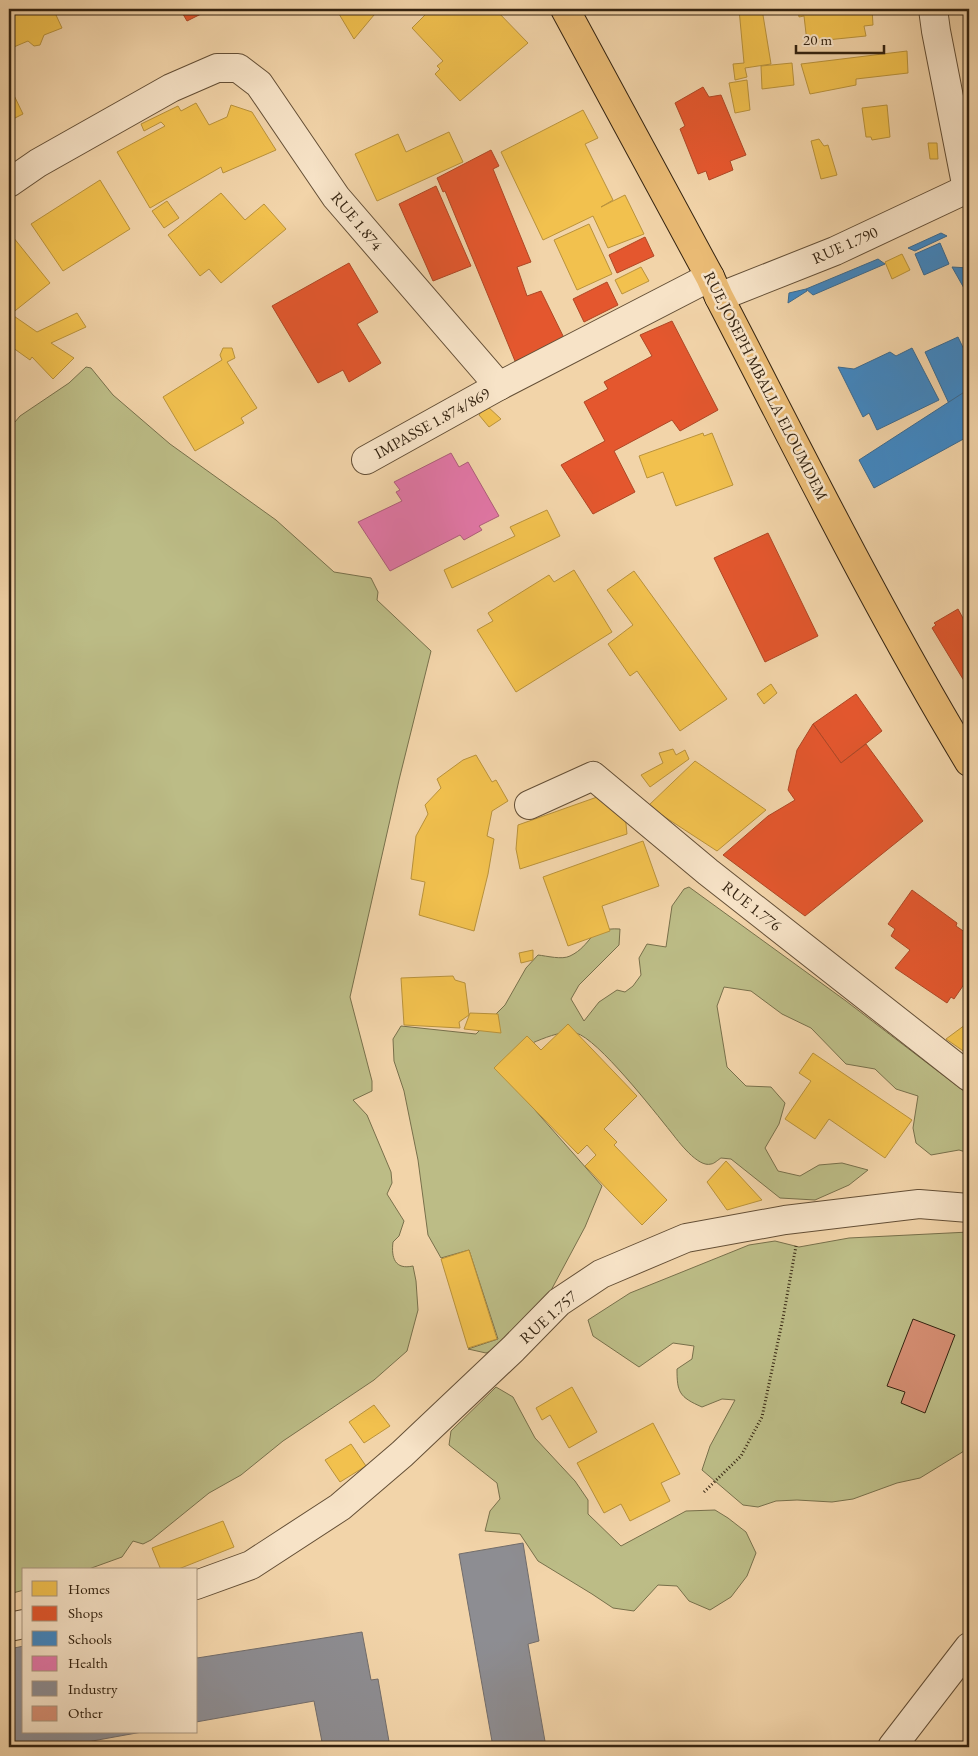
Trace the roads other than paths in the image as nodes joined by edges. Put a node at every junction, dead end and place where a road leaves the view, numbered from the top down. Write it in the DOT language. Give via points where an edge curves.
graph roads {
  1 [pos="565,9"];
  2 [pos="933,9"];
  3 [pos="9,183"];
  4 [pos="968,189"];
  5 [pos="715,287"];
  6 [pos="499,386"];
  7 [pos="366,460"];
  8 [pos="969,762"];
  9 [pos="529,805"];
  10 [pos="969,1078"];
  11 [pos="969,1208"];
  12 [pos="198,1584"];
  13 [pos="22,1624"];
  14 [pos="9,1627"];
  15 [pos="969,1647"];
  16 [pos="892,1747"];
  1 -- 5 [label="main road, RUE JOSEPH MBALLA ELOUMDEM"];
  2 -- 4 [label="street"];
  3 -- 6 [label="street, RUE 1.874" via="38,163 171,88 217,68 238,68 259,84 336,197"];
  4 -- 5 [label="street, RUE 1.790" via="834,251"];
  5 -- 6 [label="street"];
  5 -- 8 [label="main road, RUE JOSEPH MBALLA ELOUMDEM" via="863,576"];
  6 -- 7 [label="street, IMPASSE 1.874/869"];
  9 -- 10 [label="street, RUE 1.776" via="593,776 708,872"];
  11 -- 12 [label="street, RUE 1.757" via="919,1204 801,1218 686,1238 601,1274 559,1302 402,1454 340,1508 251,1565"];
  13 -- 14 [label="street"];
  15 -- 16 [label="street"];
}
